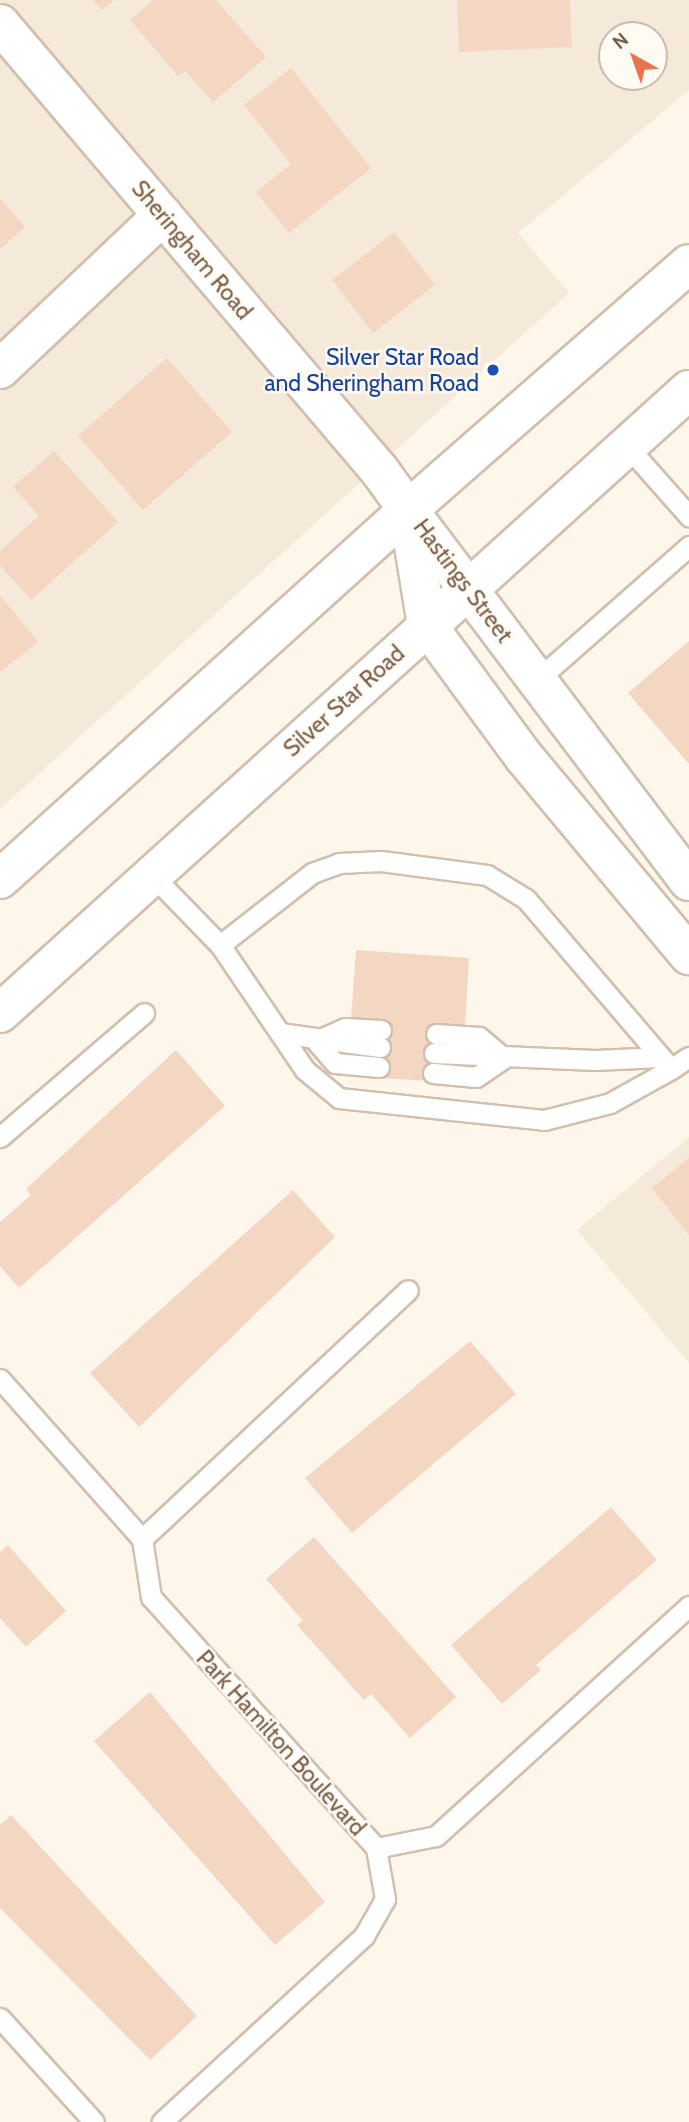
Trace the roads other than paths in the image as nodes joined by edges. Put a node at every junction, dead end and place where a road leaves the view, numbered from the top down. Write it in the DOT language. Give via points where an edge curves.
graph roads {
  1 [pos="0,24"];
  2 [pos="163,215"];
  3 [pos="689,264"];
  4 [pos="0,369"];
  5 [pos="689,390"];
  6 [pos="626,446"];
  7 [pos="408,510"];
  8 [pos="689,516"];
  9 [pos="689,546"];
  10 [pos="470,586"];
  11 [pos="427,625"];
  12 [pos="537,680"];
  13 [pos="152,875"];
  14 [pos="0,879"];
  15 [pos="689,881"];
  16 [pos="220,945"];
  17 [pos="689,954"];
  18 [pos="0,1013"];
  19 [pos="144,1013"];
  20 [pos="280,1034"];
  21 [pos="381,1039"];
  22 [pos="316,1041"];
  23 [pos="435,1044"];
  24 [pos="689,1057"];
  25 [pos="504,1058"];
  26 [pos="666,1063"];
  27 [pos="379,1067"];
  28 [pos="433,1073"];
  29 [pos="0,1137"];
  30 [pos="408,1290"];
  31 [pos="0,1379"];
  32 [pos="142,1539"];
  33 [pos="689,1606"];
  34 [pos="376,1849"];
  35 [pos="0,2018"];
  36 [pos="94,2122"];
  37 [pos="162,2122"];
  1 -- 2 [label="street, Sheringham Road"];
  2 -- 4 [label="street"];
  2 -- 7 [label="street, Sheringham Road"];
  3 -- 7 [label="street"];
  5 -- 6 [label="street, Silver Star Road"];
  6 -- 8 [label="lane"];
  6 -- 10 [label="street, Silver Star Road"];
  7 -- 10 [label="street, Hastings Street"];
  7 -- 11 [label="street, Hastings Street"];
  7 -- 14 [label="street"];
  9 -- 12 [label="lane"];
  10 -- 11 [label="street, Silver Star Road"];
  10 -- 12 [label="street, Hastings Street"];
  11 -- 13 [label="street, Silver Star Road"];
  11 -- 17 [label="street, Hastings Street" via="524,757"];
  12 -- 15 [label="street, Hastings Street"];
  13 -- 16 [label="lane"];
  13 -- 18 [label="street, Silver Star Road"];
  16 -- 20 [label="lane"];
  16 -- 26 [label="lane" via="312,873 339,863 381,861 487,875 526,899"];
  19 -- 29 [label="lane"];
  20 -- 22 [label="lane"];
  20 -- 26 [label="lane" via="305,1070 339,1098 544,1120 610,1103"];
  21 -- 22 [label="lane"];
  22 -- 27 [label="lane" via="335,1063"];
  23 -- 25 [label="lane"];
  24 -- 26 [label="lane"];
  25 -- 26 [label="lane"];
  25 -- 28 [label="lane" via="476,1077"];
  30 -- 32 [label="lane"];
  31 -- 32 [label="lane"];
  32 -- 34 [label="lane, Park Hamilton Boulevard" via="151,1597"];
  33 -- 34 [label="lane" via="436,1836"];
  34 -- 37 [label="lane, Park Hamilton Boulevard" via="385,1899 364,1936"];
  35 -- 36 [label="lane"];
}
